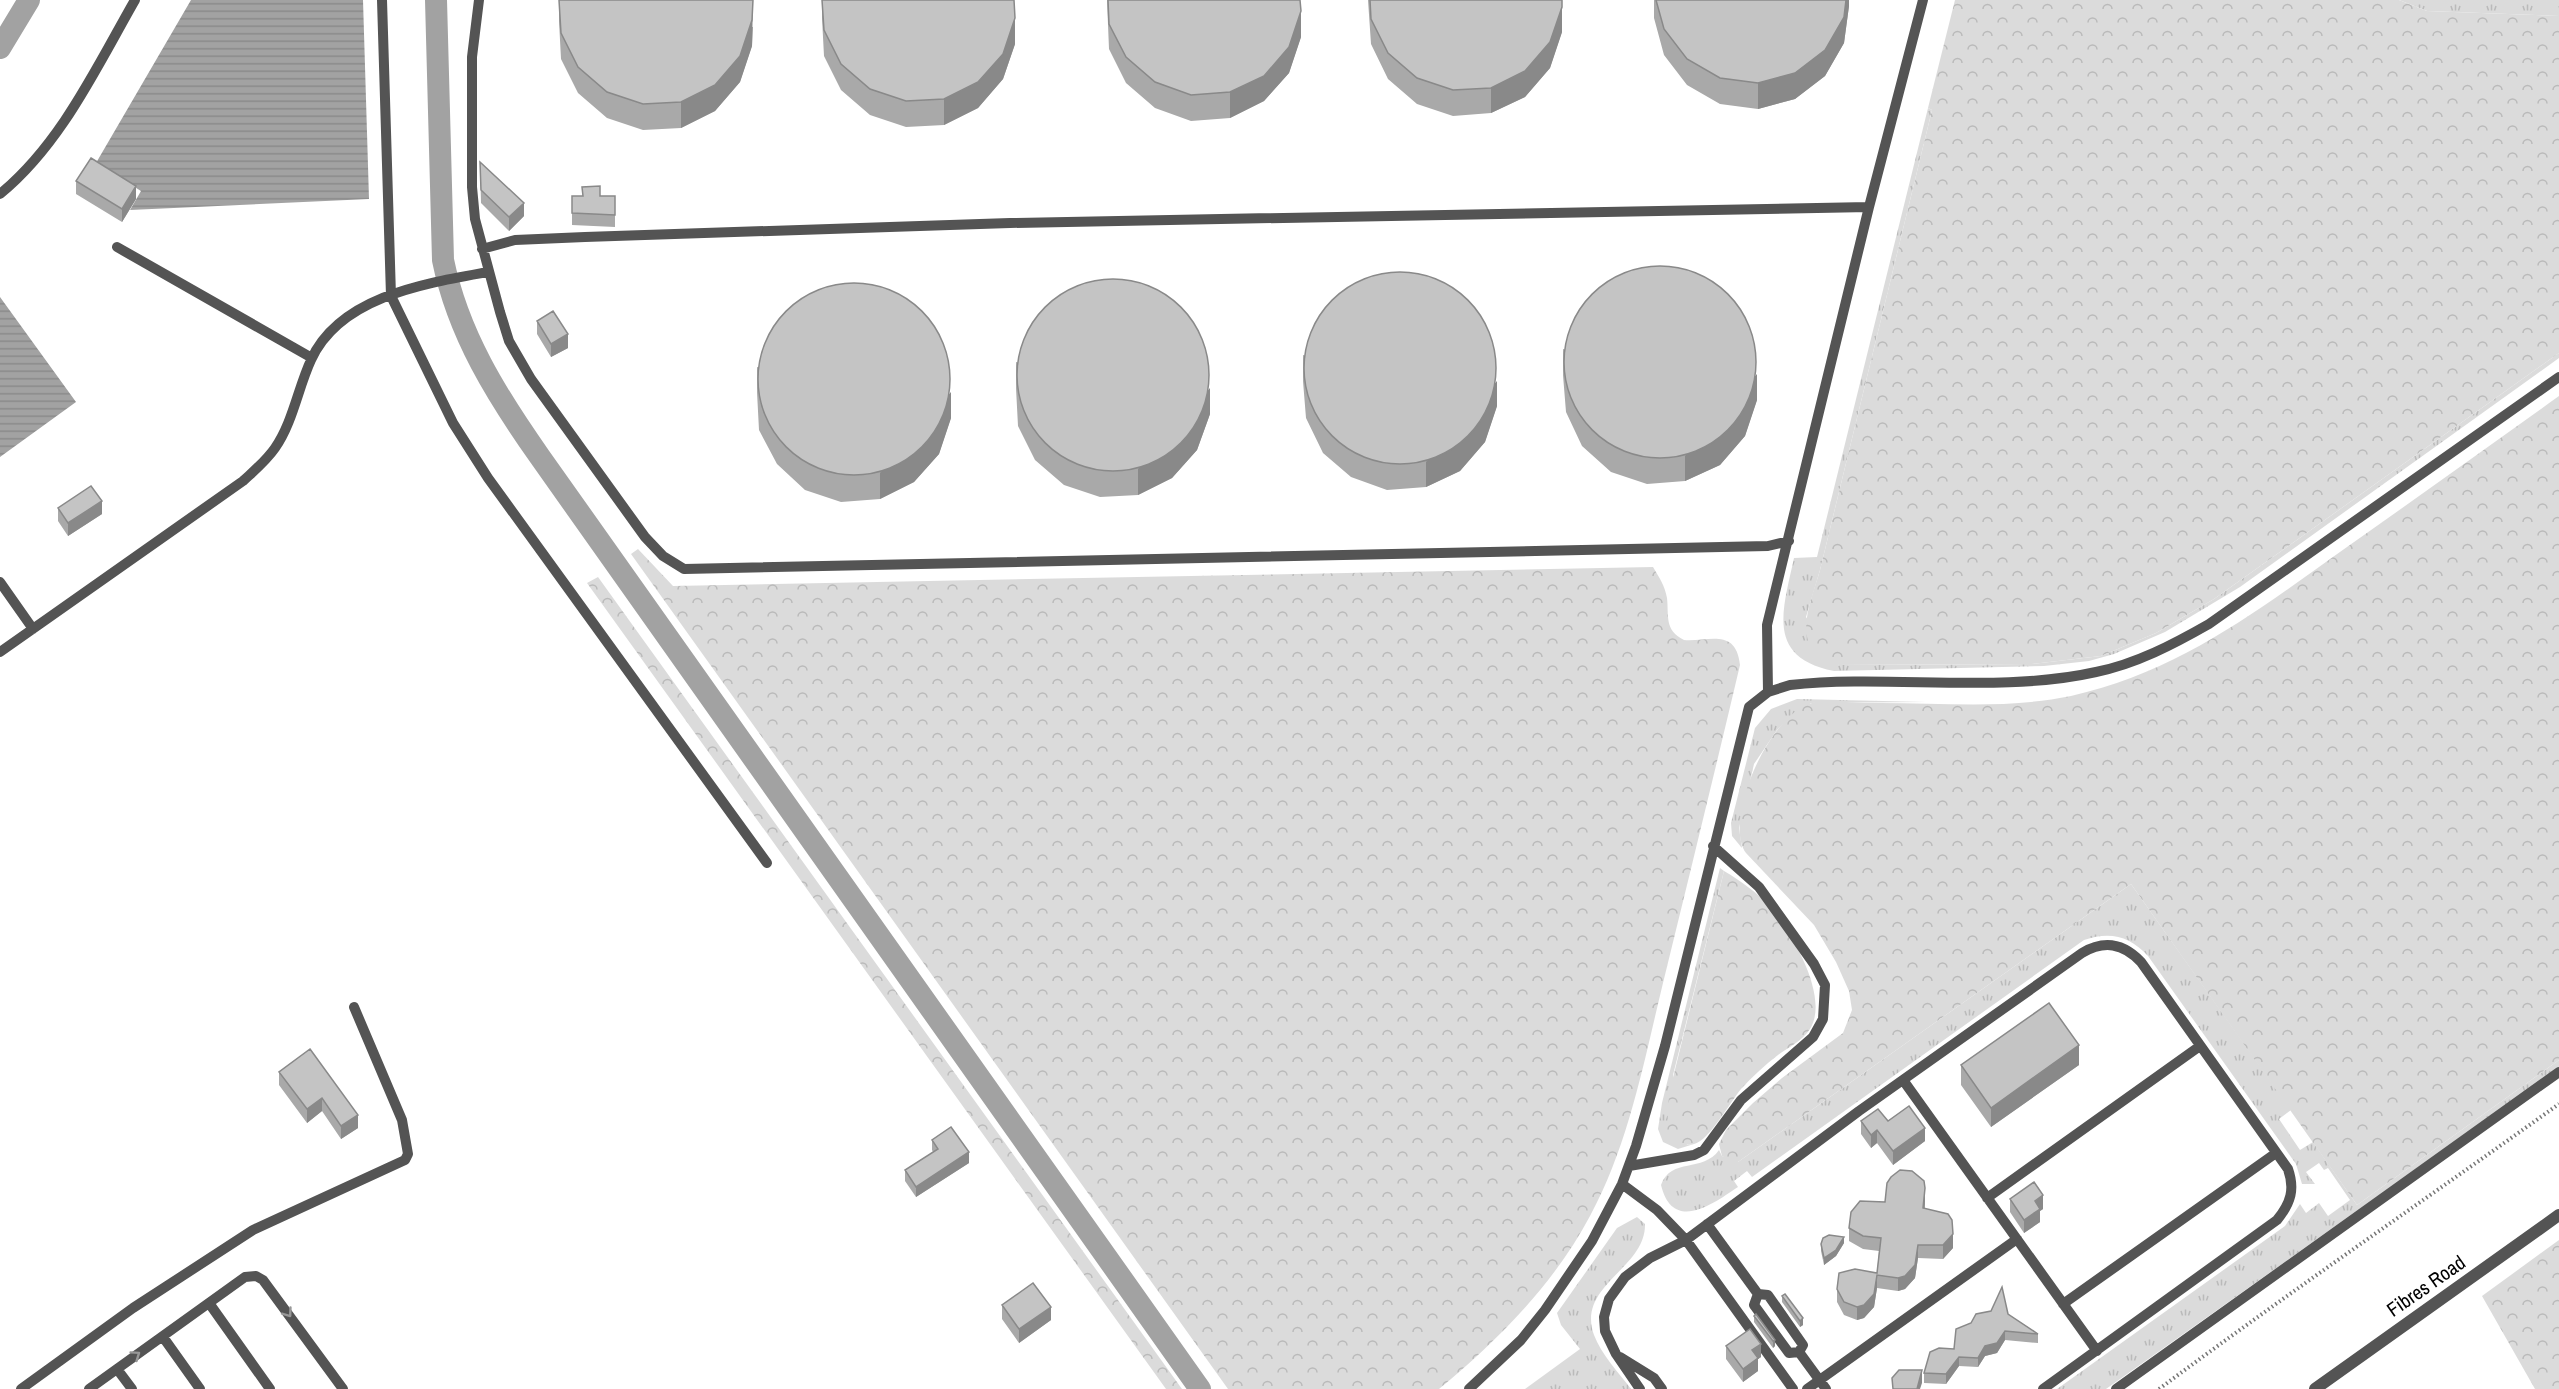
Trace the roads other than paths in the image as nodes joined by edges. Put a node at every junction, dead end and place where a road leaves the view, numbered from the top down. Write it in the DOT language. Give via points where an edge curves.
graph roads {
  1 [pos="135,0"];
  2 [pos="382,0"];
  3 [pos="479,0"];
  4 [pos="1923,0"];
  5 [pos="0,194"];
  6 [pos="1869,207"];
  7 [pos="117,247"];
  8 [pos="482,249"];
  9 [pos="488,272"];
  10 [pos="391,296"];
  11 [pos="312,358"];
  12 [pos="2559,377"];
  13 [pos="1789,541"];
  14 [pos="0,582"];
  15 [pos="33,629"];
  16 [pos="0,652"];
  17 [pos="1768,692"];
  18 [pos="1713,846"];
  19 [pos="767,863"];
  20 [pos="354,1007"];
  21 [pos="2200,1046"];
  22 [pos="2559,1072"];
  23 [pos="1903,1080"];
  24 [pos="2277,1153"];
  25 [pos="1629,1166"];
  26 [pos="1622,1184"];
  27 [pos="1987,1198"];
  28 [pos="2559,1215"];
  29 [pos="1707,1224"];
  30 [pos="2017,1239"];
  31 [pos="1686,1240"];
  32 [pos="1758,1294"];
  33 [pos="209,1302"];
  34 [pos="2063,1304"];
  35 [pos="163,1337"];
  36 [pos="2097,1351"];
  37 [pos="1799,1352"];
  38 [pos="1616,1354"];
  39 [pos="117,1369"];
  40 [pos="1822,1385"];
  41 [pos="21,1389"];
  42 [pos="88,1389"];
  43 [pos="132,1389"];
  44 [pos="200,1389"];
  45 [pos="270,1389"];
  46 [pos="343,1389"];
  47 [pos="1468,1389"];
  48 [pos="1640,1389"];
  49 [pos="1662,1389"];
  50 [pos="1793,1389"];
  51 [pos="1807,1389"];
  52 [pos="2043,1389"];
  53 [pos="2116,1389"];
  54 [pos="2315,1389"];
  1 -- 5 [label="lane" via="38,159"];
  2 -- 10 [label="lane"];
  3 -- 8 [label="lane" via="472,57 472,187"];
  4 -- 6 [label="lane"];
  6 -- 8 [label="lane" via="1010,223 515,240"];
  6 -- 13 [label="lane"];
  7 -- 11 [label="lane"];
  8 -- 9 [label="lane"];
  9 -- 10 [label="lane"];
  9 -- 13 [label="lane" via="510,341 531,379 645,537 663,556 684,569 1768,546"];
  10 -- 11 [label="lane" via="347,317 332,329"];
  10 -- 19 [label="lane" via="453,423 488,478"];
  11 -- 15 [label="lane" via="286,427 264,462 243,481"];
  12 -- 17 [label="lane" via="2209,624 2122,665 2053,679 1804,684"];
  13 -- 17 [label="lane" via="1767,625"];
  14 -- 15 [label="lane"];
  15 -- 16 [label="lane"];
  17 -- 18 [label="lane" via="1746,713"];
  18 -- 25 [label="lane" via="1665,1046"];
  18 -- 25 [label="lane" via="1758,887 1814,964 1825,985 1823,1019 1813,1036 1741,1100 1704,1150"];
  20 -- 41 [label="lane" via="402,1120 408,1154 405,1160 253,1230"];
  21 -- 23 [label="lane" via="2141,962 2131,952 2108,944 2082,952"];
  21 -- 24 [label="lane"];
  21 -- 27 [label="lane"];
  22 -- 53 [label="lane"];
  23 -- 27 [label="lane"];
  23 -- 29 [label="lane"];
  24 -- 34 [label="lane"];
  24 -- 36 [label="lane" via="2292,1181 2290,1202 2277,1220"];
  25 -- 26 [label="lane"];
  26 -- 31 [label="lane" via="1657,1210"];
  26 -- 47 [label="lane" via="1592,1241 1545,1310 1521,1340"];
  27 -- 30 [label="lane"];
  28 -- 54 [label="street, Fibres Road"];
  29 -- 31 [label="lane"];
  29 -- 32 [label="lane"];
  30 -- 34 [label="lane"];
  30 -- 40 [label="lane"];
  31 -- 38 [label="lane" via="1650,1257 1625,1277 1609,1299 1605,1331"];
  31 -- 50 [label="lane"];
  32 -- 37 [label="lane" via="1768,1295 1803,1345"];
  32 -- 37 [label="lane" via="1754,1305 1789,1353"];
  33 -- 35 [label="lane"];
  33 -- 45 [label="lane"];
  33 -- 46 [label="lane, one-way" via="245,1276 263,1280"];
  34 -- 36 [label="lane"];
  39 -- 35 [label="lane, one-way"];
  35 -- 44 [label="lane"];
  36 -- 52 [label="lane"];
  37 -- 40 [label="lane"];
  38 -- 48 [label="lane"];
  38 -- 49 [label="lane" via="1654,1378"];
  39 -- 42 [label="lane"];
  39 -- 43 [label="lane"];
  40 -- 51 [label="lane"];
}
